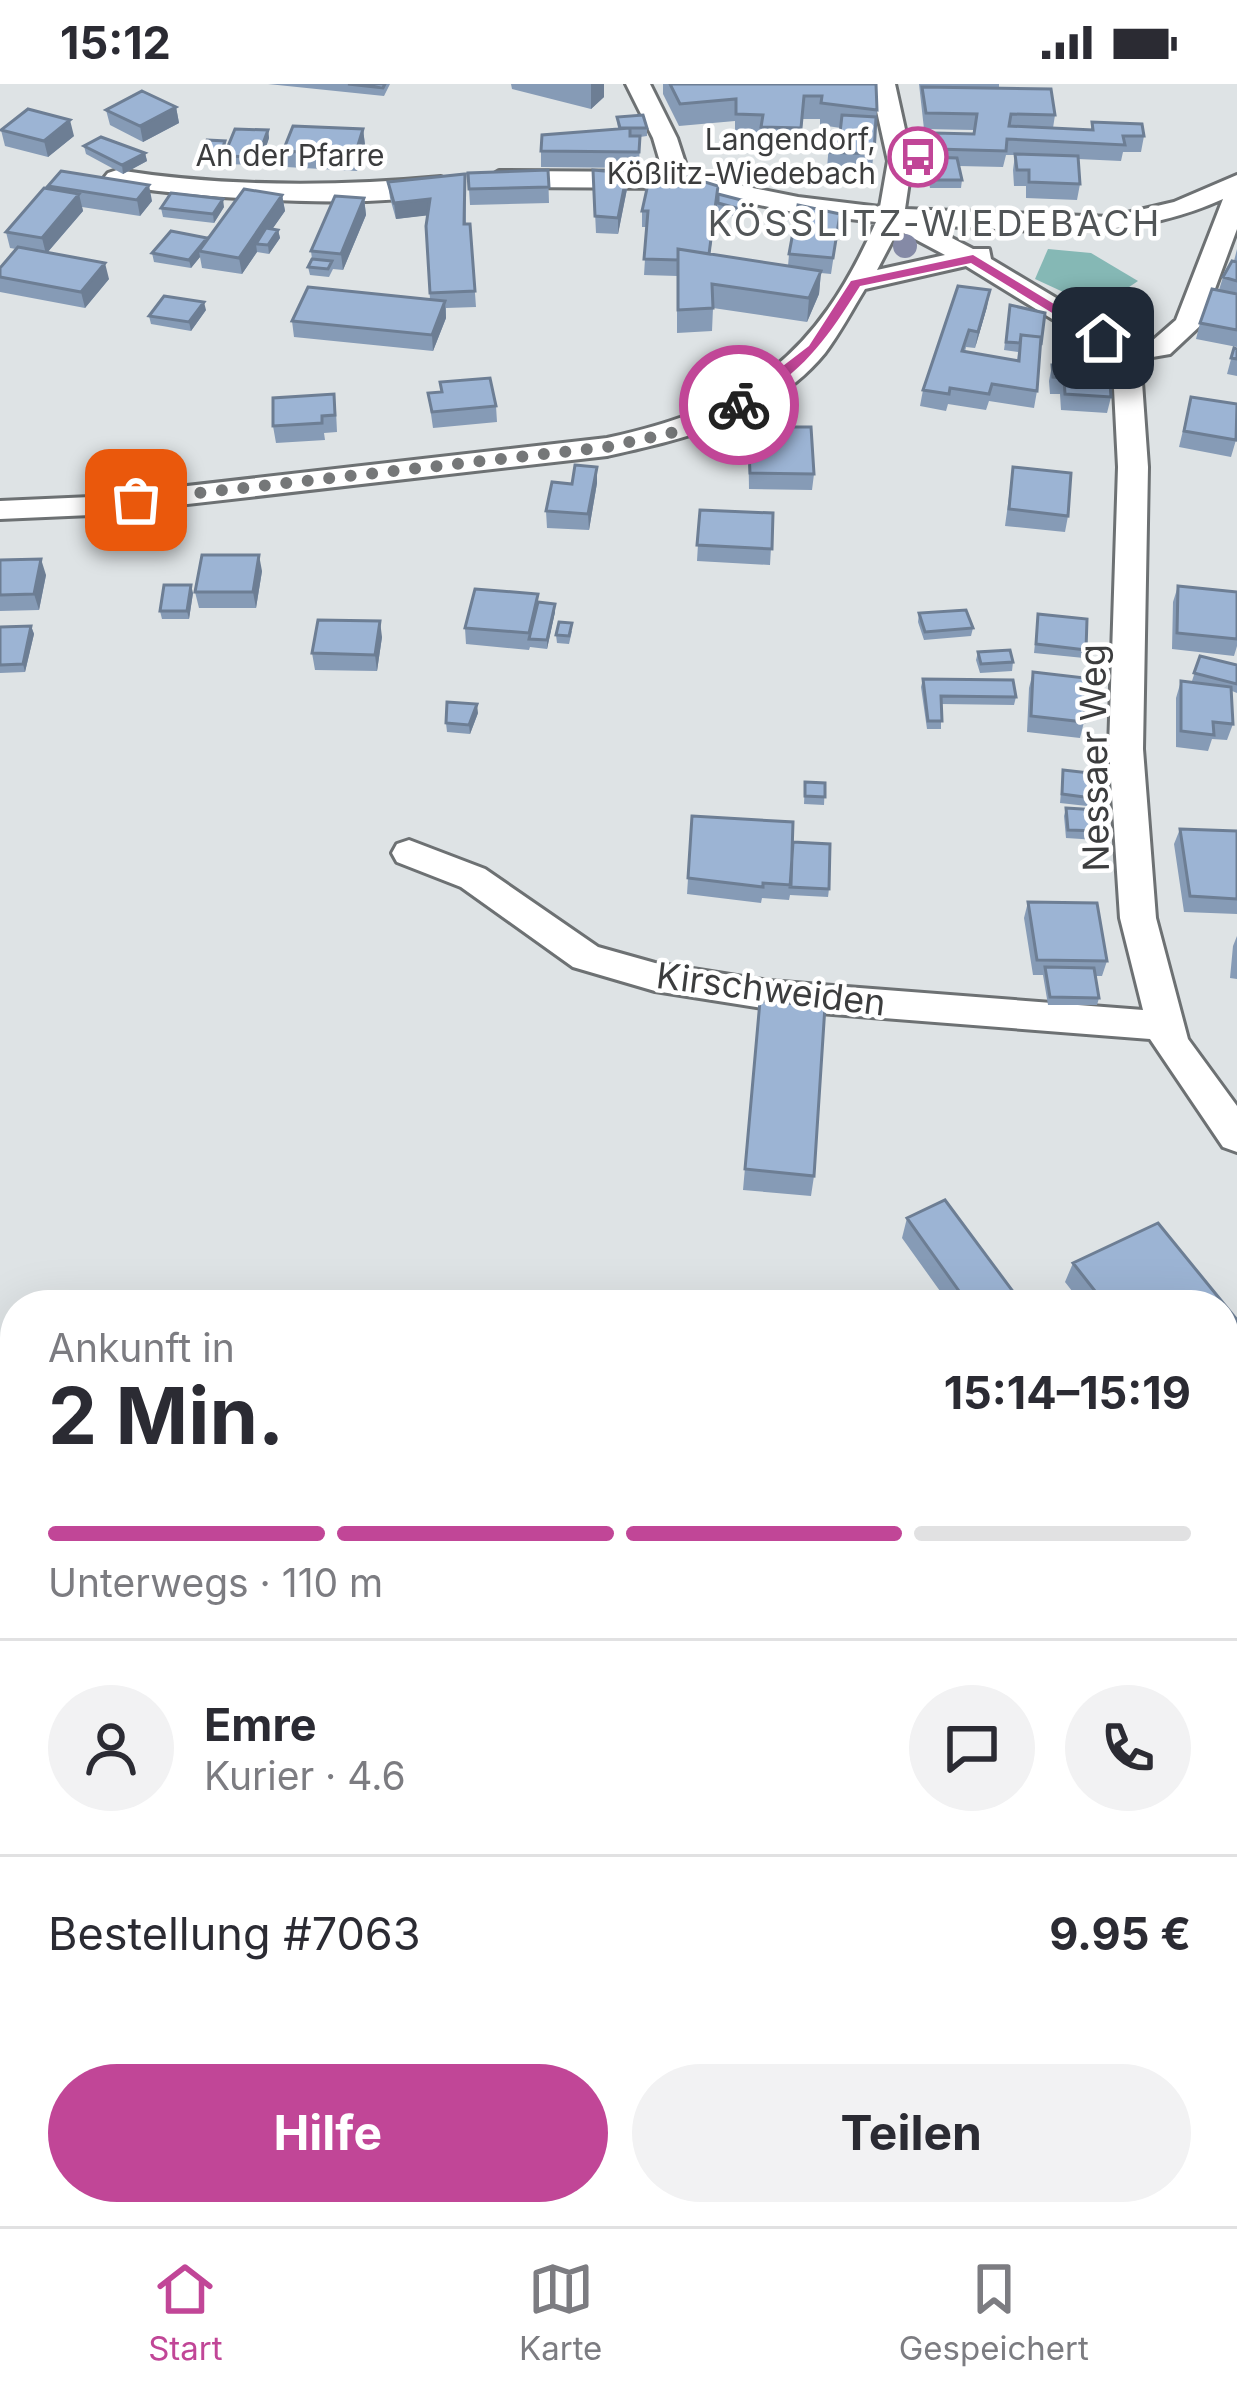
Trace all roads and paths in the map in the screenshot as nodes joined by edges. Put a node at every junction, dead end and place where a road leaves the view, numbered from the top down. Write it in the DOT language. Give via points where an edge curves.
graph roads {
  1 [pos="638,84"];
  2 [pos="883,84"];
  3 [pos="117,178"];
  4 [pos="678,180"];
  5 [pos="1237,183"];
  6 [pos="1237,195"];
  7 [pos="891,217"];
  8 [pos="1036,222"];
  9 [pos="973,259"];
  10 [pos="856,284"];
  11 [pos="1118,354"];
  12 [pos="0,510"];
  13 [pos="409,853"];
  14 [pos="1165,1026"];
  15 [pos="1237,1136"];
  1 -- 4 [label="street"];
  2 -- 7 [label="street" via="900,161"];
  3 -- 4 [label="street, An der Pfarre" via="173,188 339,192 552,176"];
  4 -- 7 [label="street, An der Pfarre"];
  5 -- 8 [label="street, An der Pfarre" via="1182,208 1110,225"];
  6 -- 11 [label="street" via="1188,324 1160,348"];
  7 -- 8 [label="street, An der Pfarre"];
  7 -- 9 [label="street"];
  7 -- 10 [label="street"];
  8 -- 9 [label="street"];
  9 -- 10 [label="street"];
  9 -- 11 [label="street"];
  10 -- 12 [label="street" via="814,348 780,380 733,410 675,432 473,464"];
  11 -- 14 [label="street, Nessaer Weg" via="1127,368 1132,467 1126,749 1138,918"];
  13 -- 14 [label="street, Kirschweiden" via="473,878 586,957 655,977 769,995"];
  14 -- 15 [label="street, Nessaer Weg"];
}
